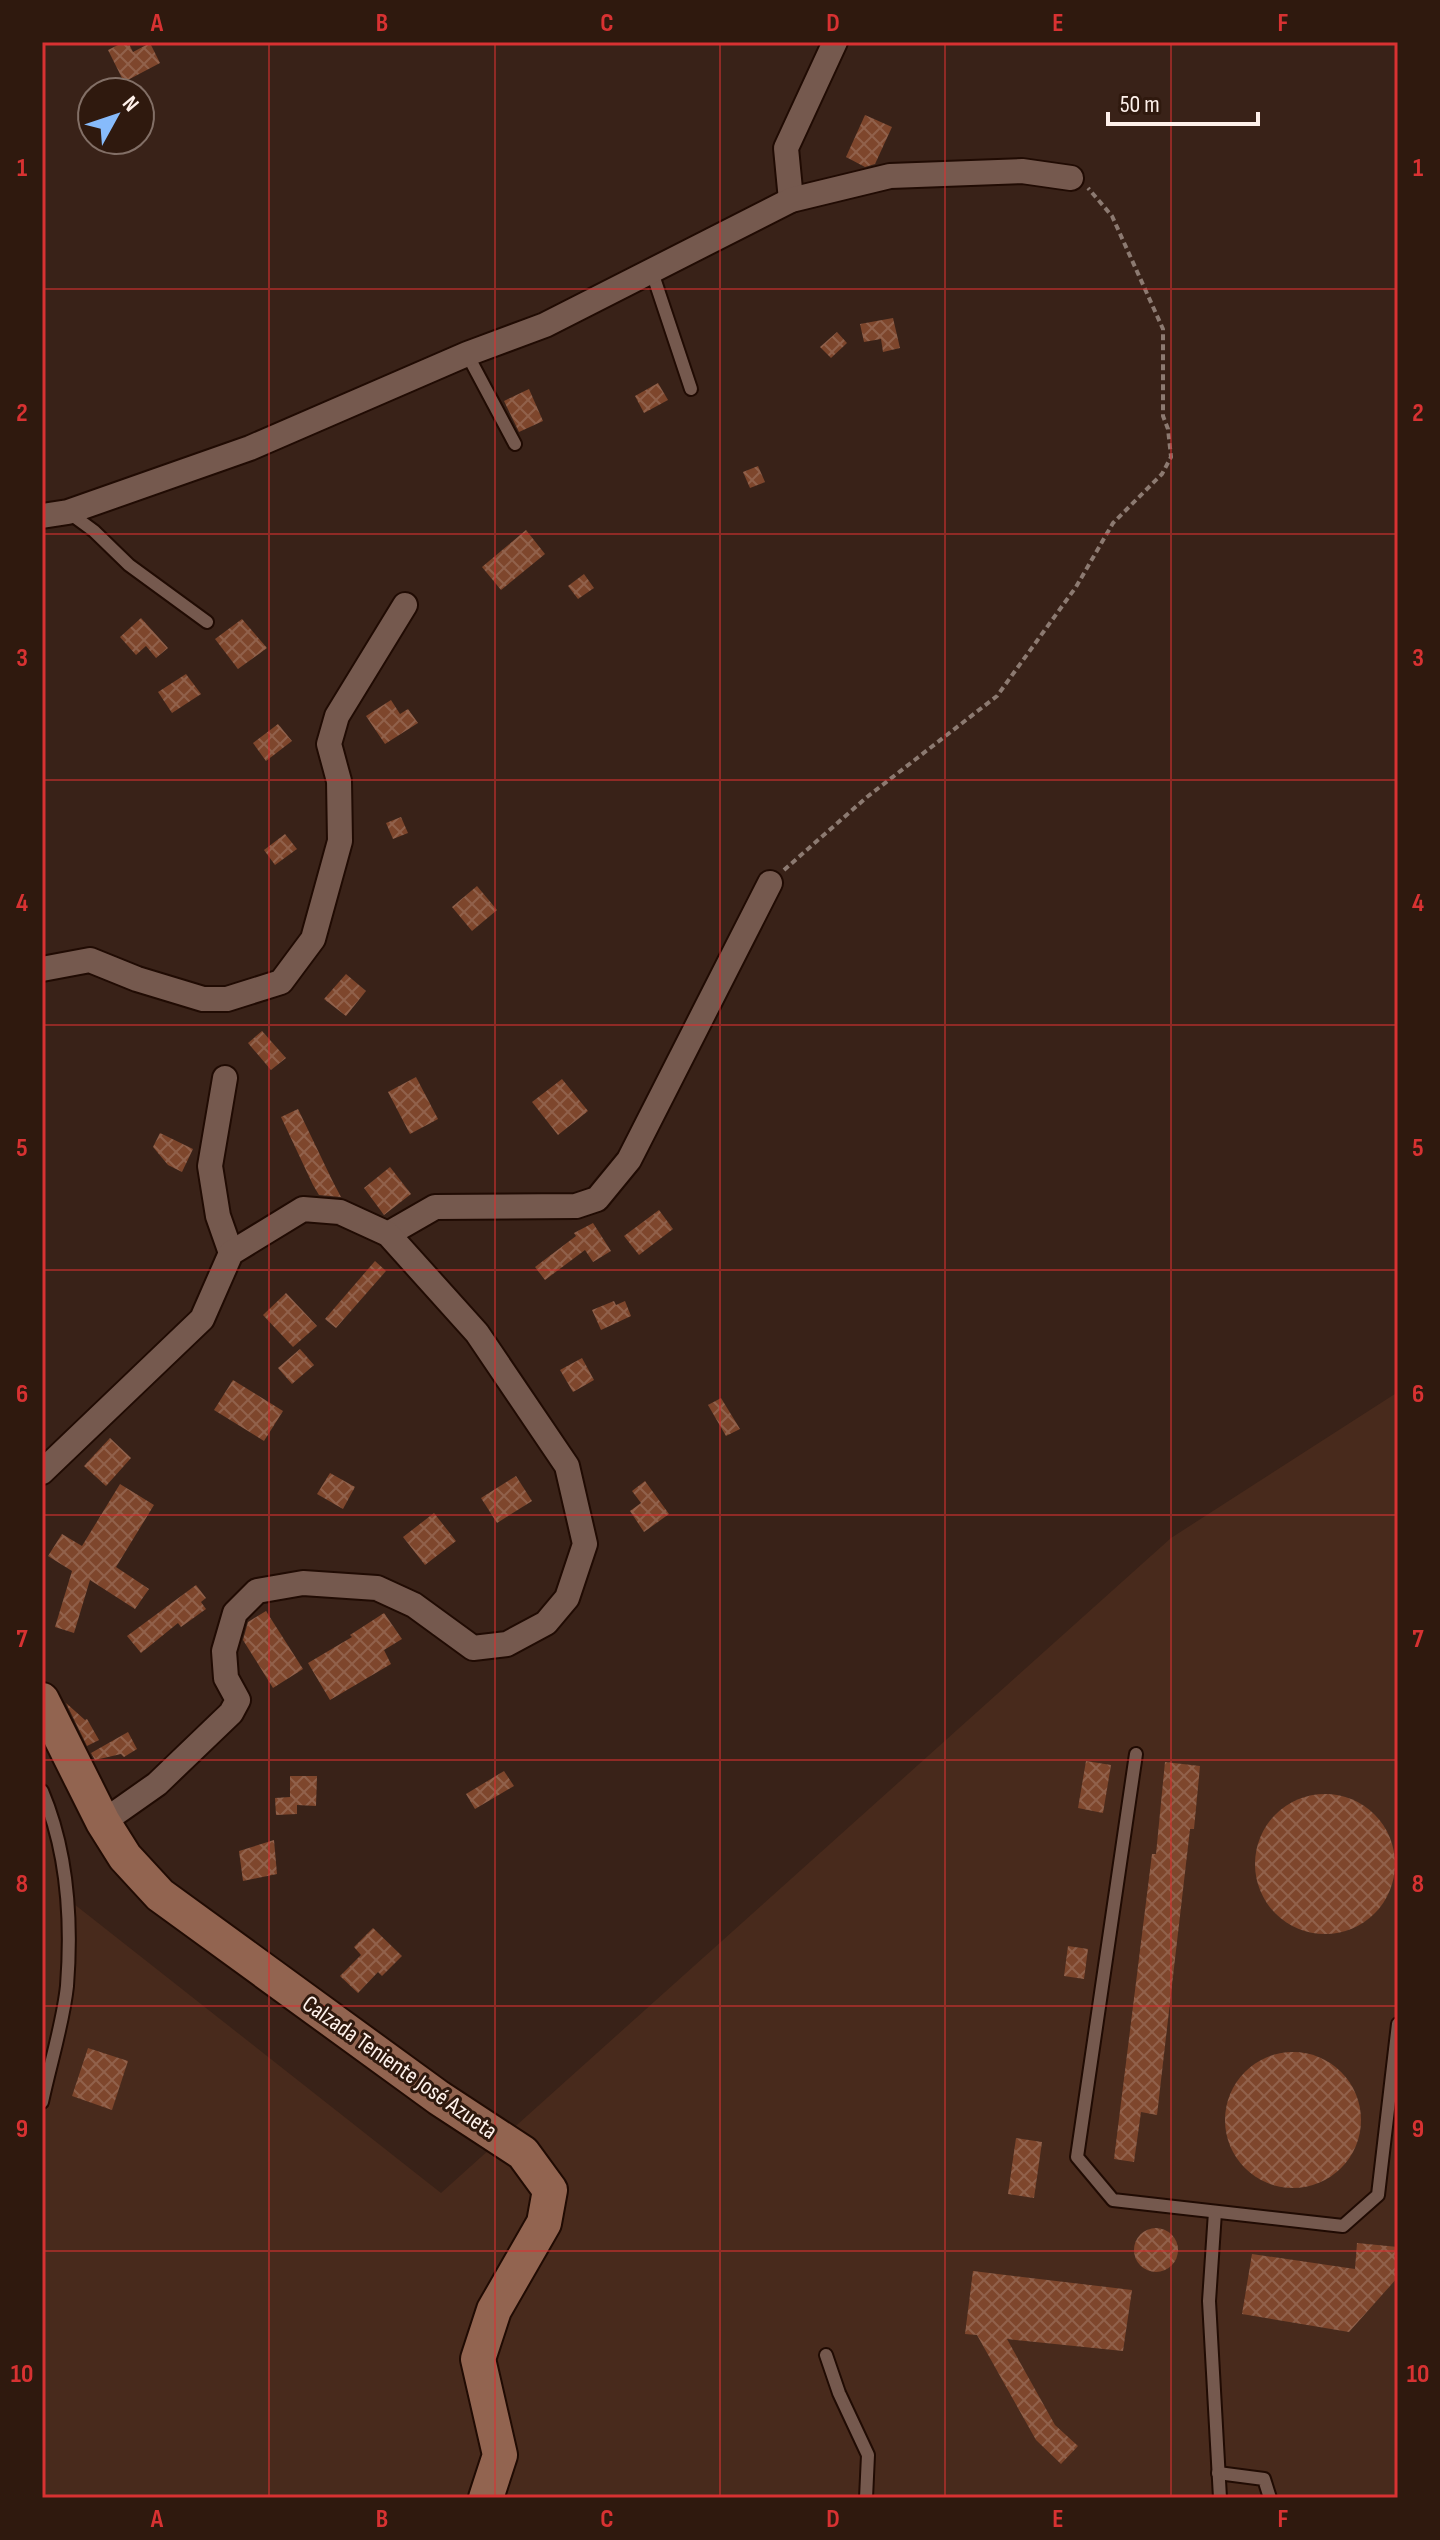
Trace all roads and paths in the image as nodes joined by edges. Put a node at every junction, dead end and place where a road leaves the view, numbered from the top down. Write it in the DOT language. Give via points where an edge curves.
graph roads {
  1 [pos="835,42"];
  2 [pos="1071,178"];
  3 [pos="791,200"];
  4 [pos="651,269"];
  5 [pos="467,354"];
  6 [pos="691,389"];
  7 [pos="515,444"];
  8 [pos="68,512"];
  9 [pos="42,516"];
  10 [pos="405,605"];
  11 [pos="207,622"];
  12 [pos="770,883"];
  13 [pos="42,969"];
  14 [pos="225,1078"];
  15 [pos="388,1234"];
  16 [pos="231,1253"];
  17 [pos="42,1472"];
  18 [pos="42,1700"];
  19 [pos="1136,1754"];
  20 [pos="42,1791"];
  21 [pos="103,1822"];
  22 [pos="1398,2024"];
  23 [pos="42,2102"];
  24 [pos="1215,2212"];
  25 [pos="826,2355"];
  26 [pos="1218,2473"];
  27 [pos="486,2498"];
  28 [pos="866,2498"];
  29 [pos="1220,2498"];
  30 [pos="1270,2498"];
  1 -- 3 [label="street" via="786,148"];
  2 -- 3 [label="street" via="1022,171 890,176"];
  2 -- 12 [label="path" via="1092,190 1112,216 1163,329 1163,416 1171,457 1162,474 1113,523 1076,587 997,696 867,797"];
  3 -- 4 [label="street"];
  4 -- 5 [label="street" via="545,325"];
  4 -- 6 [label="lane"];
  5 -- 7 [label="lane"];
  5 -- 8 [label="street" via="250,448"];
  8 -- 9 [label="street"];
  8 -- 11 [label="lane"];
  10 -- 13 [label="street" via="337,716 329,744 339,781 340,841 313,939 281,982 227,999 203,999 90,960"];
  12 -- 15 [label="street" via="629,1160 597,1199 576,1206 435,1207"];
  14 -- 16 [label="street" via="210,1166"];
  15 -- 16 [label="street" via="340,1212 303,1209"];
  15 -- 21 [label="street" via="477,1333 567,1466 585,1544 567,1598 546,1623 507,1644 473,1648 414,1605 377,1588 303,1583 257,1591 235,1613 224,1651 226,1678 238,1700 231,1713 157,1784"];
  16 -- 17 [label="street" via="202,1319"];
  18 -- 21 [label="main road, Calzada Teniente José Azueta"];
  19 -- 24 [label="lane" via="1077,2157 1113,2200"];
  20 -- 23 [label="lane" via="67,1879 67,1988"];
  21 -- 27 [label="main road, Calzada Teniente José Azueta" via="125,1857 160,1895 523,2153 550,2190 544,2223 494,2310 478,2359 500,2455"];
  22 -- 24 [label="lane" via="1378,2195 1343,2226"];
  24 -- 26 [label="lane" via="1209,2301"];
  25 -- 28 [label="lane" via="868,2455"];
  26 -- 29 [label="lane"];
  26 -- 30 [label="lane" via="1264,2479"];
}
